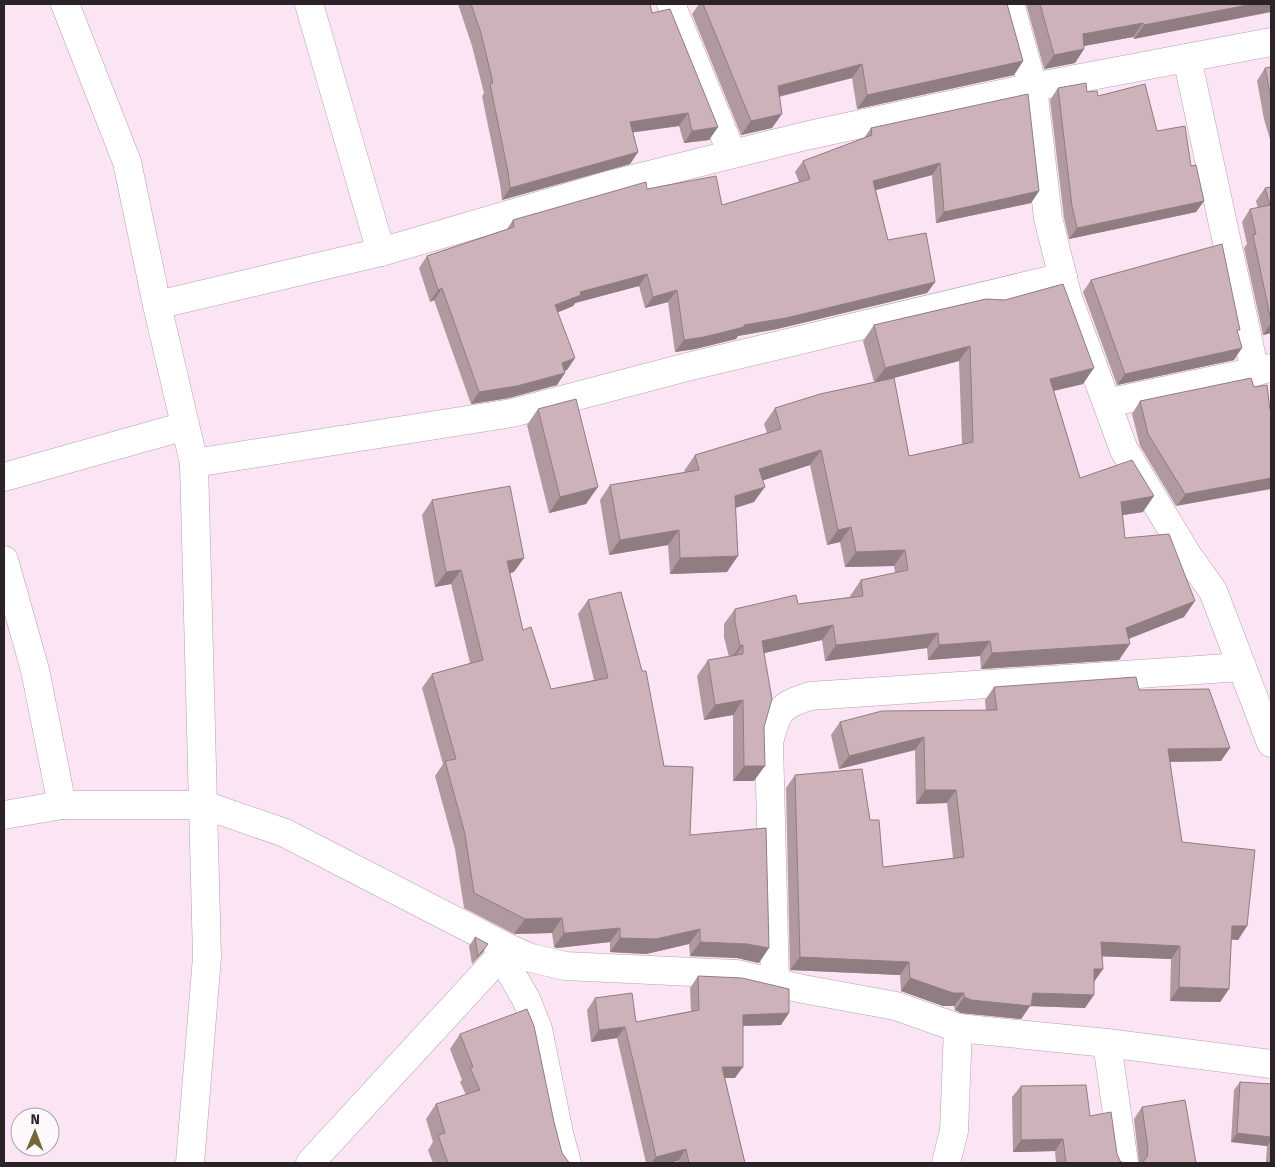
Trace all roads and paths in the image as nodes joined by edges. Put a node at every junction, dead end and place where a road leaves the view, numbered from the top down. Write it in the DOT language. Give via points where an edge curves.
graph roads {
  1 [pos="65,4"];
  2 [pos="309,4"];
  3 [pos="671,4"];
  4 [pos="1010,4"];
  5 [pos="1271,42"];
  6 [pos="1186,58"];
  7 [pos="1033,87"];
  8 [pos="732,154"];
  9 [pos="381,252"];
  10 [pos="1063,277"];
  11 [pos="157,305"];
  12 [pos="1263,370"];
  13 [pos="1107,403"];
  14 [pos="185,426"];
  15 [pos="194,463"];
  16 [pos="4,477"];
  17 [pos="4,560"];
  18 [pos="1242,667"];
  19 [pos="1271,744"];
  20 [pos="62,805"];
  21 [pos="204,805"];
  22 [pos="4,815"];
  23 [pos="504,952"];
  24 [pos="775,983"];
  25 [pos="958,1028"];
  26 [pos="1106,1043"];
  27 [pos="1271,1064"];
  28 [pos="190,1163"];
  29 [pos="310,1163"];
  30 [pos="567,1163"];
  31 [pos="946,1163"];
  32 [pos="1124,1163"];
  1 -- 11 [label="street" via="127,162"];
  2 -- 9 [label="street"];
  3 -- 8 [label="street"];
  4 -- 7 [label="street"];
  5 -- 6 [label="street"];
  6 -- 7 [label="street"];
  6 -- 12 [label="street"];
  7 -- 8 [label="street"];
  7 -- 10 [label="street" via="1048,218"];
  8 -- 9 [label="street" via="613,184"];
  9 -- 11 [label="street"];
  10 -- 13 [label="street"];
  10 -- 15 [label="street" via="697,364 512,413"];
  11 -- 14 [label="street"];
  12 -- 13 [label="street"];
  13 -- 18 [label="street" via="1124,450 1213,591"];
  14 -- 15 [label="street"];
  14 -- 16 [label="street"];
  15 -- 21 [label="street"];
  17 -- 20 [label="street" via="34,670"];
  18 -- 19 [label="street"];
  18 -- 24 [label="street" via="810,696 791,702 776,716 769,742"];
  20 -- 21 [label="street"];
  20 -- 22 [label="street"];
  21 -- 23 [label="street" via="285,833"];
  21 -- 28 [label="street" via="207,957"];
  23 -- 24 [label="street" via="565,966 736,974"];
  23 -- 29 [label="street"];
  23 -- 30 [label="street" via="538,1029"];
  24 -- 25 [label="street" via="896,1006"];
  25 -- 26 [label="street"];
  25 -- 31 [label="street" via="954,1131"];
  26 -- 27 [label="street"];
  26 -- 32 [label="street"];
}
